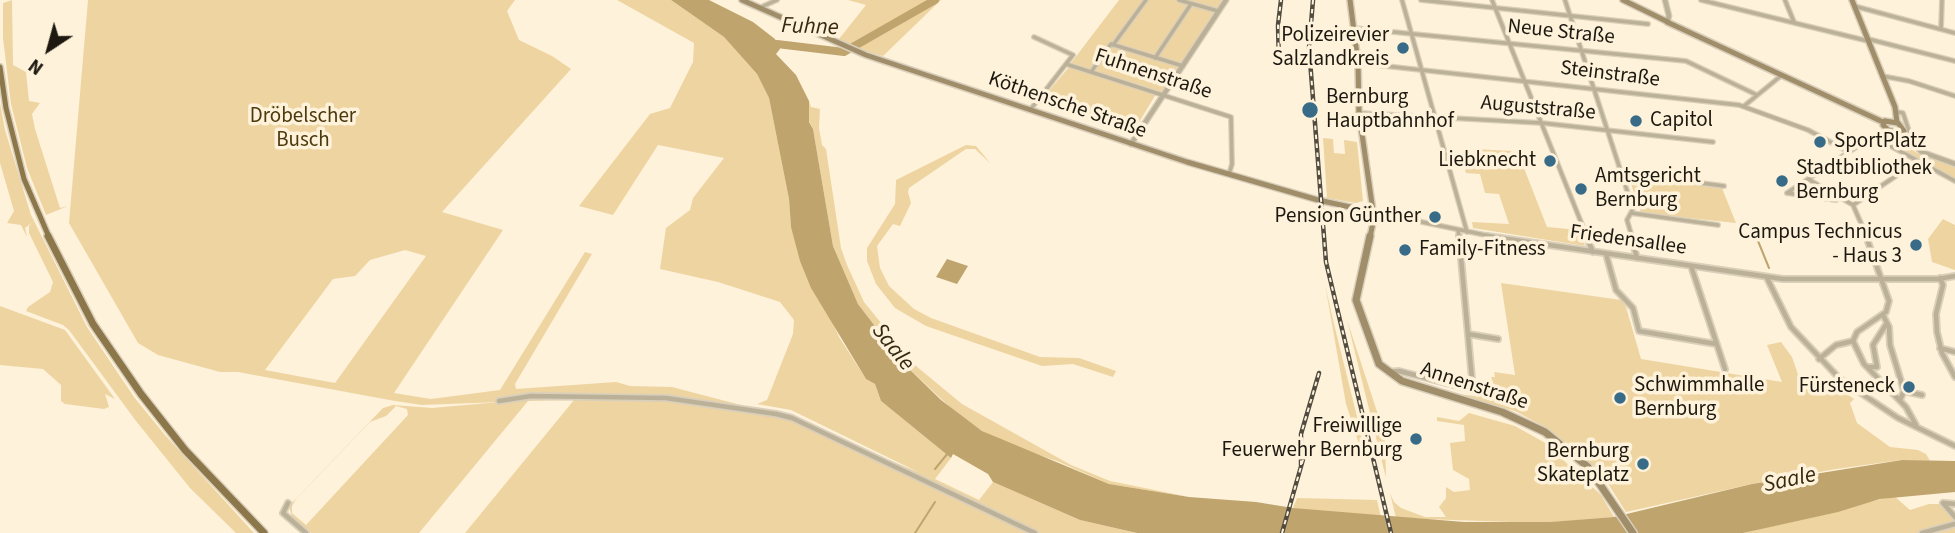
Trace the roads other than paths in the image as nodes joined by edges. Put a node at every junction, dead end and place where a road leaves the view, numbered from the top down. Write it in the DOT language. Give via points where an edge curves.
graph roads {
  1 [pos="742,0"];
  2 [pos="777,0"];
  3 [pos="1146,0"];
  4 [pos="1179,0"];
  5 [pos="1226,0"];
  6 [pos="1350,0"];
  7 [pos="1402,0"];
  8 [pos="1420,0"];
  9 [pos="1492,0"];
  10 [pos="1565,0"];
  11 [pos="1623,0"];
  12 [pos="1665,0"];
  13 [pos="1702,0"];
  14 [pos="1726,0"];
  15 [pos="1785,0"];
  16 [pos="1942,0"];
  17 [pos="1853,3"];
  18 [pos="1191,4"];
  19 [pos="1729,7"];
  20 [pos="759,8"];
  21 [pos="1495,8"];
  22 [pos="1218,11"];
  23 [pos="1571,16"];
  24 [pos="1667,22"];
  25 [pos="1794,23"];
  26 [pos="1648,24"];
  27 [pos="1353,28"];
  28 [pos="1941,29"];
  29 [pos="1955,33"];
  30 [pos="1412,34"];
  31 [pos="1034,37"];
  32 [pos="1868,40"];
  33 [pos="1510,43"];
  34 [pos="1113,45"];
  35 [pos="1582,51"];
  36 [pos="1155,58"];
  37 [pos="1955,61"];
  38 [pos="1358,63"];
  39 [pos="1066,64"];
  40 [pos="1183,66"];
  41 [pos="0,67"];
  42 [pos="1423,70"];
  43 [pos="1091,72"];
  44 [pos="1782,75"];
  45 [pos="1882,76"];
  46 [pos="1,77"];
  47 [pos="1524,81"];
  48 [pos="1595,89"];
  49 [pos="1164,95"];
  50 [pos="1757,95"];
  51 [pos="1955,96"];
  52 [pos="1744,106"];
  53 [pos="1030,110"];
  54 [pos="1897,112"];
  55 [pos="1359,113"];
  56 [pos="1437,118"];
  57 [pos="1884,122"];
  58 [pos="1896,122"];
  59 [pos="1542,123"];
  60 [pos="1609,131"];
  61 [pos="1886,131"];
  62 [pos="1899,132"];
  63 [pos="1874,136"];
  64 [pos="1713,142"];
  65 [pos="1131,144"];
  66 [pos="1914,147"];
  67 [pos="1849,152"];
  68 [pos="1917,161"];
  69 [pos="1955,163"];
  70 [pos="1622,173"];
  71 [pos="1229,174"];
  72 [pos="1808,179"];
  73 [pos="1955,181"];
  74 [pos="1724,186"];
  75 [pos="1840,198"];
  76 [pos="1853,205"];
  77 [pos="1373,212"];
  78 [pos="1631,213"];
  79 [pos="1718,225"];
  80 [pos="1458,230"];
  81 [pos="1466,232"];
  82 [pos="1593,252"];
  83 [pos="1606,254"];
  84 [pos="1637,258"];
  85 [pos="1691,266"];
  86 [pos="1955,276"];
  87 [pos="1766,277"];
  88 [pos="1880,278"];
  89 [pos="1940,278"];
  90 [pos="1882,315"];
  91 [pos="1887,323"];
  92 [pos="1468,334"];
  93 [pos="1498,339"];
  94 [pos="1853,341"];
  95 [pos="1716,344"];
  96 [pos="1940,348"];
  97 [pos="1955,352"];
  98 [pos="1819,359"];
  99 [pos="1867,367"];
  100 [pos="1725,369"];
  101 [pos="1388,373"];
  102 [pos="1955,377"];
  103 [pos="1904,391"];
  104 [pos="1923,395"];
  105 [pos="1900,400"];
  106 [pos="499,401"];
  107 [pos="1916,425"];
  108 [pos="1955,446"];
  109 [pos="288,503"];
  110 [pos="1955,504"];
  111 [pos="1955,517"];
  112 [pos="1955,524"];
  113 [pos="264,533"];
  114 [pos="306,533"];
  115 [pos="1035,533"];
  116 [pos="1633,533"];
  117 [pos="1922,533"];
  1 -- 20 [label="main road, Köthensche Straße"];
  2 -- 20 [label="street"];
  3 -- 34 [label="street"];
  4 -- 18 [label="street"];
  5 -- 22 [label="street"];
  6 -- 27 [label="main road, Annenstraße"];
  7 -- 30 [label="street"];
  8 -- 21 [label="street"];
  9 -- 21 [label="street"];
  10 -- 23 [label="street"];
  11 -- 24 [label="main road"];
  12 -- 24 [label="street"];
  13 -- 19 [label="street"];
  14 -- 19 [label="street"];
  15 -- 25 [label="street"];
  16 -- 28 [label="street"];
  17 -- 28 [label="street"];
  17 -- 32 [label="main road"];
  18 -- 22 [label="street"];
  18 -- 36 [label="street"];
  19 -- 25 [label="street"];
  20 -- 53 [label="main road, Köthensche Straße" via="855,51"];
  21 -- 23 [label="street"];
  21 -- 33 [label="street"];
  22 -- 40 [label="street"];
  23 -- 26 [label="street"];
  23 -- 35 [label="street"];
  24 -- 44 [label="main road"];
  25 -- 32 [label="street"];
  27 -- 30 [label="street, Neue Straße"];
  27 -- 38 [label="main road, Annenstraße"];
  28 -- 29 [label="street"];
  30 -- 33 [label="street, Neue Straße"];
  30 -- 42 [label="street"];
  31 -- 39 [label="street" via="1072,53"];
  32 -- 37 [label="street"];
  32 -- 45 [label="main road"];
  33 -- 35 [label="street, Neue Straße"];
  33 -- 47 [label="street"];
  34 -- 36 [label="street"];
  34 -- 43 [label="street"];
  35 -- 48 [label="street"];
  35 -- 50 [label="street, Neue Straße" via="1686,61"];
  36 -- 40 [label="street"];
  38 -- 42 [label="street, Steinstraße"];
  38 -- 55 [label="main road, Annenstraße"];
  39 -- 43 [label="street, Fuhnenstraße"];
  39 -- 53 [label="street"];
  40 -- 49 [label="street"];
  41 -- 46 [label="main road"];
  42 -- 47 [label="street, Steinstraße"];
  42 -- 56 [label="street"];
  43 -- 49 [label="street, Fuhnenstraße"];
  44 -- 50 [label="street"];
  44 -- 57 [label="main road"];
  45 -- 51 [label="street"];
  45 -- 54 [label="main road"];
  46 -- 113 [label="main road" via="14,143 37,212 93,324 185,450"];
  47 -- 48 [label="street, Steinstraße"];
  47 -- 59 [label="street"];
  48 -- 52 [label="street, Steinstraße"];
  48 -- 60 [label="street"];
  49 -- 65 [label="street"];
  49 -- 71 [label="street, Fuhnenstraße" via="1231,117"];
  50 -- 52 [label="street"];
  52 -- 67 [label="street, Steinstraße" via="1812,131"];
  53 -- 65 [label="main road, Köthensche Straße"];
  54 -- 58 [label="main road"];
  54 -- 66 [label="street" via="1903,113"];
  55 -- 56 [label="street, Auguststraße"];
  55 -- 77 [label="main road, Annenstraße"];
  56 -- 59 [label="street, Auguststraße"];
  56 -- 81 [label="street"];
  57 -- 58 [label="main road"];
  57 -- 61 [label="main road"];
  58 -- 62 [label="main road" via="1904,128"];
  59 -- 60 [label="street, Auguststraße"];
  59 -- 82 [label="street"];
  60 -- 64 [label="street, Auguststraße"];
  60 -- 70 [label="street"];
  61 -- 62 [label="main road"];
  61 -- 63 [label="street"];
  62 -- 66 [label="street"];
  63 -- 67 [label="street"];
  63 -- 68 [label="street"];
  65 -- 71 [label="main road, Köthensche Straße"];
  66 -- 69 [label="street"];
  67 -- 72 [label="street"];
  68 -- 73 [label="street"];
  68 -- 76 [label="street"];
  70 -- 74 [label="street"];
  70 -- 78 [label="street"];
  71 -- 77 [label="main road, Köthensche Straße"];
  72 -- 75 [label="street"];
  72 -- 75 [label="street" via="1787,194"];
  75 -- 76 [label="street"];
  76 -- 88 [label="street"];
  77 -- 80 [label="street, Friedensallee"];
  77 -- 101 [label="main road, Annenstraße" via="1357,303 1375,355"];
  78 -- 79 [label="street"];
  78 -- 84 [label="street" via="1627,220"];
  80 -- 81 [label="street, Friedensallee"];
  80 -- 92 [label="street"];
  81 -- 82 [label="street, Friedensallee"];
  82 -- 83 [label="street, Friedensallee"];
  83 -- 84 [label="street, Friedensallee"];
  83 -- 95 [label="street" via="1616,289 1633,308 1639,331"];
  84 -- 85 [label="street, Friedensallee"];
  85 -- 87 [label="street, Friedensallee"];
  85 -- 95 [label="street"];
  86 -- 89 [label="street, Friedensallee"];
  87 -- 88 [label="street, Friedensallee"];
  87 -- 98 [label="street" via="1791,327"];
  88 -- 89 [label="street, Friedensallee"];
  88 -- 90 [label="street" via="1888,301"];
  89 -- 96 [label="street" via="1943,285 1936,319"];
  90 -- 91 [label="street"];
  90 -- 94 [label="street" via="1857,332"];
  91 -- 99 [label="street" via="1873,345 1877,367"];
  91 -- 103 [label="street"];
  92 -- 93 [label="street"];
  92 -- 101 [label="street, Annenstraße" via="1473,388 1468,391 1399,371"];
  94 -- 98 [label="street" via="1836,345"];
  94 -- 99 [label="street"];
  95 -- 100 [label="street"];
  96 -- 97 [label="street"];
  96 -- 102 [label="street"];
  98 -- 107 [label="street" via="1851,388"];
  99 -- 105 [label="street"];
  101 -- 116 [label="main road, Annenstraße" via="1535,426 1581,460"];
  103 -- 104 [label="street"];
  103 -- 105 [label="street"];
  105 -- 107 [label="street"];
  106 -- 115 [label="street" via="666,398 776,414"];
  107 -- 108 [label="street"];
  109 -- 114 [label="street" via="283,513"];
  110 -- 111 [label="street" via="1943,503"];
  112 -- 117 [label="street"];
}
